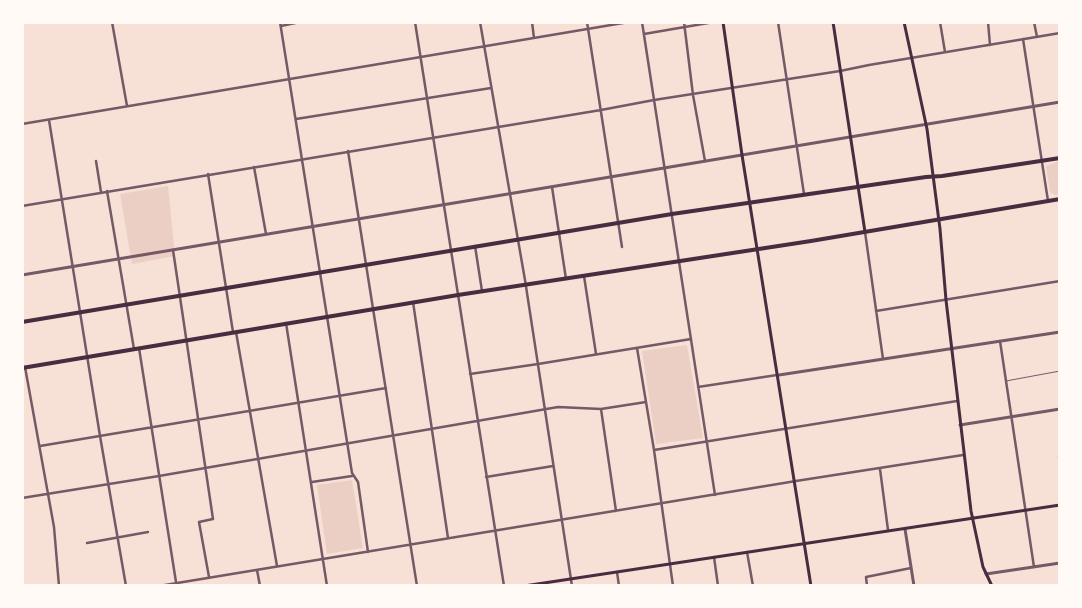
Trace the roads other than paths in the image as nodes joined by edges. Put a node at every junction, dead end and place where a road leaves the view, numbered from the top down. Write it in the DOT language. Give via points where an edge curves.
graph roads {
  1 [pos="112,22"];
  2 [pos="300,22"];
  3 [pos="415,22"];
  4 [pos="480,22"];
  5 [pos="532,22"];
  6 [pos="587,22"];
  7 [pos="628,22"];
  8 [pos="642,22"];
  9 [pos="684,22"];
  10 [pos="714,22"];
  11 [pos="723,22"];
  12 [pos="778,22"];
  13 [pos="833,22"];
  14 [pos="904,22"];
  15 [pos="940,22"];
  16 [pos="988,22"];
  17 [pos="1034,22"];
  18 [pos="280,24"];
  19 [pos="684,27"];
  20 [pos="588,29"];
  21 [pos="1060,33"];
  22 [pos="644,34"];
  23 [pos="1037,37"];
  24 [pos="534,38"];
  25 [pos="1023,39"];
  26 [pos="990,44"];
  27 [pos="485,47"];
  28 [pos="945,52"];
  29 [pos="420,57"];
  30 [pos="912,58"];
  31 [pos="840,72"];
  32 [pos="786,79"];
  33 [pos="289,80"];
  34 [pos="491,88"];
  35 [pos="734,88"];
  36 [pos="693,95"];
  37 [pos="426,98"];
  38 [pos="654,100"];
  39 [pos="1060,102"];
  40 [pos="127,106"];
  41 [pos="1034,106"];
  42 [pos="602,110"];
  43 [pos="296,119"];
  44 [pos="48,120"];
  45 [pos="22,124"];
  46 [pos="926,125"];
  47 [pos="499,127"];
  48 [pos="433,137"];
  49 [pos="850,137"];
  50 [pos="797,146"];
  51 [pos="348,151"];
  52 [pos="742,155"];
  53 [pos="1060,158"];
  54 [pos="301,159"];
  55 [pos="96,160"];
  56 [pos="1042,160"];
  57 [pos="704,161"];
  58 [pos="254,167"];
  59 [pos="664,168"];
  60 [pos="208,174"];
  61 [pos="934,176"];
  62 [pos="612,177"];
  63 [pos="858,186"];
  64 [pos="552,187"];
  65 [pos="107,191"];
  66 [pos="101,192"];
  67 [pos="511,194"];
  68 [pos="804,194"];
  69 [pos="62,199"];
  70 [pos="1060,199"];
  71 [pos="750,201"];
  72 [pos="1048,201"];
  73 [pos="443,205"];
  74 [pos="22,206"];
  75 [pos="672,214"];
  76 [pos="359,219"];
  77 [pos="939,219"];
  78 [pos="618,222"];
  79 [pos="313,226"];
  80 [pos="559,232"];
  81 [pos="865,232"];
  82 [pos="266,234"];
  83 [pos="518,239"];
  84 [pos="219,242"];
  85 [pos="475,246"];
  86 [pos="622,247"];
  87 [pos="758,249"];
  88 [pos="173,250"];
  89 [pos="450,250"];
  90 [pos="119,259"];
  91 [pos="679,262"];
  92 [pos="366,264"];
  93 [pos="72,267"];
  94 [pos="321,272"];
  95 [pos="22,275"];
  96 [pos="584,276"];
  97 [pos="566,279"];
  98 [pos="1060,280"];
  99 [pos="526,285"];
  100 [pos="226,288"];
  101 [pos="482,291"];
  102 [pos="458,295"];
  103 [pos="180,296"];
  104 [pos="946,300"];
  105 [pos="413,302"];
  106 [pos="127,305"];
  107 [pos="373,309"];
  108 [pos="876,311"];
  109 [pos="80,312"];
  110 [pos="328,317"];
  111 [pos="22,322"];
  112 [pos="286,324"];
  113 [pos="235,332"];
  114 [pos="1060,332"];
  115 [pos="691,339"];
  116 [pos="187,340"];
  117 [pos="1000,341"];
  118 [pos="637,348"];
  119 [pos="952,348"];
  120 [pos="137,349"];
  121 [pos="596,355"];
  122 [pos="88,357"];
  123 [pos="883,359"];
  124 [pos="538,364"];
  125 [pos="24,368"];
  126 [pos="1060,371"];
  127 [pos="470,374"];
  128 [pos="779,375"];
  129 [pos="1006,381"];
  130 [pos="698,387"];
  131 [pos="386,388"];
  132 [pos="340,396"];
  133 [pos="299,402"];
  134 [pos="646,402"];
  135 [pos="957,402"];
  136 [pos="601,409"];
  137 [pos="1060,409"];
  138 [pos="544,410"];
  139 [pos="250,411"];
  140 [pos="1011,417"];
  141 [pos="200,419"];
  142 [pos="478,422"];
  143 [pos="960,425"];
  144 [pos="152,428"];
  145 [pos="787,429"];
  146 [pos="432,430"];
  147 [pos="100,436"];
  148 [pos="394,436"];
  149 [pos="706,441"];
  150 [pos="347,444"];
  151 [pos="40,446"];
  152 [pos="307,450"];
  153 [pos="654,450"];
  154 [pos="963,455"];
  155 [pos="258,459"];
  156 [pos="553,466"];
  157 [pos="206,468"];
  158 [pos="880,469"];
  159 [pos="159,476"];
  160 [pos="352,476"];
  161 [pos="486,477"];
  162 [pos="796,481"];
  163 [pos="312,482"];
  164 [pos="108,484"];
  165 [pos="48,494"];
  166 [pos="715,495"];
  167 [pos="22,498"];
  168 [pos="660,504"];
  169 [pos="1060,505"];
  170 [pos="1025,510"];
  171 [pos="616,511"];
  172 [pos="973,519"];
  173 [pos="562,520"];
  174 [pos="905,529"];
  175 [pos="888,530"];
  176 [pos="495,531"];
  177 [pos="148,532"];
  178 [pos="117,537"];
  179 [pos="448,538"];
  180 [pos="87,543"];
  181 [pos="805,543"];
  182 [pos="411,545"];
  183 [pos="368,552"];
  184 [pos="747,552"];
  185 [pos="714,557"];
  186 [pos="323,559"];
  187 [pos="1060,563"];
  188 [pos="670,564"];
  189 [pos="277,566"];
  190 [pos="1034,566"];
  191 [pos="911,568"];
  192 [pos="257,569"];
  193 [pos="617,572"];
  194 [pos="986,574"];
  195 [pos="209,577"];
  196 [pos="571,578"];
  197 [pos="192,580"];
  198 [pos="176,582"];
  199 [pos="59,586"];
  200 [pos="126,586"];
  201 [pos="159,586"];
  202 [pos="193,586"];
  203 [pos="260,586"];
  204 [pos="327,586"];
  205 [pos="417,586"];
  206 [pos="504,586"];
  207 [pos="524,586"];
  208 [pos="572,586"];
  209 [pos="619,586"];
  210 [pos="673,586"];
  211 [pos="718,586"];
  212 [pos="753,586"];
  213 [pos="811,586"];
  214 [pos="867,586"];
  215 [pos="914,586"];
  216 [pos="992,586"];
  1 -- 40 [label="street"];
  2 -- 18 [label="street"];
  3 -- 29 [label="street"];
  4 -- 27 [label="street"];
  5 -- 24 [label="street"];
  6 -- 20 [label="street"];
  7 -- 20 [label="street"];
  8 -- 22 [label="street"];
  9 -- 19 [label="street"];
  10 -- 19 [label="street"];
  11 -- 35 [label="main road"];
  12 -- 32 [label="street"];
  13 -- 31 [label="main road"];
  14 -- 30 [label="main road"];
  15 -- 28 [label="street"];
  16 -- 26 [label="street"];
  17 -- 23 [label="street"];
  18 -- 33 [label="street"];
  19 -- 22 [label="street"];
  19 -- 36 [label="street"];
  20 -- 24 [label="street"];
  20 -- 42 [label="street"];
  21 -- 23 [label="street"];
  22 -- 38 [label="street"];
  23 -- 25 [label="street"];
  24 -- 27 [label="street"];
  25 -- 26 [label="street"];
  25 -- 41 [label="street"];
  26 -- 28 [label="street"];
  27 -- 29 [label="street"];
  27 -- 34 [label="street"];
  28 -- 30 [label="street"];
  29 -- 33 [label="street"];
  29 -- 37 [label="street"];
  30 -- 31 [label="street"];
  30 -- 46 [label="main road"];
  31 -- 32 [label="street"];
  31 -- 49 [label="main road"];
  32 -- 35 [label="street"];
  32 -- 50 [label="street"];
  33 -- 40 [label="street"];
  33 -- 43 [label="street"];
  34 -- 37 [label="street"];
  34 -- 47 [label="street"];
  35 -- 36 [label="street"];
  35 -- 52 [label="main road"];
  36 -- 38 [label="street"];
  36 -- 57 [label="street"];
  37 -- 43 [label="street"];
  37 -- 48 [label="street"];
  38 -- 42 [label="street"];
  38 -- 59 [label="street"];
  39 -- 41 [label="street"];
  40 -- 44 [label="street"];
  41 -- 46 [label="street"];
  41 -- 56 [label="street"];
  42 -- 47 [label="street"];
  42 -- 62 [label="street"];
  43 -- 54 [label="street"];
  44 -- 45 [label="street"];
  44 -- 69 [label="street"];
  46 -- 49 [label="street"];
  46 -- 61 [label="main road"];
  47 -- 48 [label="street"];
  47 -- 67 [label="street"];
  48 -- 51 [label="street"];
  48 -- 73 [label="street"];
  49 -- 50 [label="street"];
  49 -- 63 [label="main road"];
  50 -- 52 [label="street"];
  50 -- 68 [label="street"];
  51 -- 54 [label="street"];
  51 -- 76 [label="street"];
  52 -- 57 [label="street"];
  52 -- 71 [label="main road"];
  53 -- 56 [label="main road"];
  54 -- 58 [label="street"];
  54 -- 79 [label="street"];
  55 -- 66 [label="street"];
  56 -- 61 [label="main road"];
  56 -- 72 [label="street"];
  57 -- 59 [label="street"];
  58 -- 60 [label="street"];
  58 -- 82 [label="street"];
  59 -- 62 [label="street"];
  59 -- 75 [label="street"];
  60 -- 65 [label="street"];
  60 -- 84 [label="street"];
  61 -- 63 [label="main road"];
  61 -- 77 [label="main road"];
  62 -- 64 [label="street"];
  62 -- 78 [label="street"];
  63 -- 68 [label="main road"];
  63 -- 81 [label="main road"];
  64 -- 67 [label="street"];
  64 -- 80 [label="street"];
  65 -- 66 [label="street"];
  65 -- 90 [label="street"];
  66 -- 69 [label="street"];
  67 -- 73 [label="street"];
  67 -- 83 [label="street"];
  68 -- 71 [label="main road"];
  69 -- 74 [label="street"];
  69 -- 93 [label="street"];
  70 -- 72 [label="main road"];
  71 -- 75 [label="main road"];
  71 -- 87 [label="main road"];
  72 -- 77 [label="main road"];
  73 -- 76 [label="street"];
  73 -- 89 [label="street"];
  75 -- 78 [label="main road"];
  75 -- 91 [label="street"];
  76 -- 79 [label="street"];
  76 -- 92 [label="street"];
  77 -- 81 [label="main road"];
  77 -- 104 [label="main road"];
  78 -- 80 [label="main road"];
  78 -- 86 [label="street"];
  79 -- 82 [label="street"];
  79 -- 94 [label="street"];
  80 -- 83 [label="main road"];
  80 -- 97 [label="street"];
  81 -- 87 [label="main road"];
  81 -- 108 [label="street"];
  82 -- 84 [label="street"];
  83 -- 85 [label="main road"];
  83 -- 99 [label="street"];
  84 -- 88 [label="street"];
  84 -- 100 [label="street"];
  85 -- 89 [label="main road"];
  85 -- 101 [label="street"];
  87 -- 91 [label="main road"];
  87 -- 128 [label="main road"];
  88 -- 90 [label="street"];
  88 -- 103 [label="street"];
  89 -- 92 [label="main road"];
  89 -- 102 [label="street"];
  90 -- 93 [label="street"];
  90 -- 106 [label="street"];
  91 -- 96 [label="main road"];
  91 -- 115 [label="street"];
  92 -- 94 [label="main road"];
  92 -- 107 [label="street"];
  93 -- 95 [label="street"];
  93 -- 109 [label="street"];
  94 -- 100 [label="main road"];
  94 -- 110 [label="street"];
  96 -- 97 [label="main road"];
  96 -- 121 [label="street"];
  97 -- 99 [label="main road"];
  98 -- 104 [label="street"];
  99 -- 101 [label="main road"];
  99 -- 124 [label="street"];
  100 -- 103 [label="main road"];
  100 -- 113 [label="street"];
  101 -- 102 [label="main road"];
  102 -- 105 [label="main road"];
  102 -- 127 [label="street"];
  103 -- 106 [label="main road"];
  103 -- 116 [label="street"];
  104 -- 108 [label="street"];
  104 -- 119 [label="main road"];
  105 -- 107 [label="main road"];
  105 -- 146 [label="street"];
  106 -- 109 [label="main road"];
  106 -- 120 [label="street"];
  107 -- 110 [label="main road"];
  107 -- 131 [label="street"];
  108 -- 123 [label="street"];
  109 -- 111 [label="main road"];
  109 -- 122 [label="street"];
  110 -- 112 [label="main road"];
  110 -- 132 [label="street"];
  112 -- 113 [label="main road"];
  112 -- 133 [label="street"];
  113 -- 116 [label="main road"];
  113 -- 139 [label="street"];
  114 -- 117 [label="street"];
  115 -- 118 [label="street"];
  115 -- 130 [label="street"];
  116 -- 120 [label="main road"];
  116 -- 141 [label="street"];
  117 -- 119 [label="street"];
  117 -- 129 [label="street"];
  118 -- 121 [label="street"];
  118 -- 134 [label="street"];
  119 -- 123 [label="street"];
  119 -- 135 [label="main road"];
  120 -- 122 [label="main road"];
  120 -- 144 [label="street"];
  121 -- 124 [label="street"];
  122 -- 125 [label="main road"];
  122 -- 147 [label="street"];
  123 -- 128 [label="street"];
  124 -- 127 [label="street"];
  124 -- 138 [label="street"];
  125 -- 151 [label="street"];
  126 -- 129 [label="lane"];
  127 -- 142 [label="street"];
  128 -- 130 [label="street"];
  128 -- 145 [label="main road"];
  129 -- 140 [label="street"];
  130 -- 149 [label="street"];
  131 -- 132 [label="street"];
  131 -- 148 [label="street"];
  132 -- 133 [label="street"];
  132 -- 150 [label="street"];
  133 -- 139 [label="street"];
  133 -- 152 [label="street"];
  134 -- 136 [label="street"];
  134 -- 153 [label="street"];
  135 -- 143 [label="main road"];
  135 -- 145 [label="street"];
  136 -- 138 [label="street" via="566,407"];
  136 -- 171 [label="street"];
  137 -- 140 [label="street"];
  138 -- 142 [label="street"];
  138 -- 156 [label="street"];
  139 -- 141 [label="street"];
  139 -- 155 [label="street"];
  140 -- 143 [label="street"];
  140 -- 170 [label="street"];
  141 -- 144 [label="street"];
  141 -- 157 [label="street"];
  142 -- 146 [label="street"];
  142 -- 161 [label="street"];
  143 -- 154 [label="main road"];
  144 -- 147 [label="street"];
  144 -- 159 [label="street"];
  145 -- 149 [label="street"];
  145 -- 162 [label="main road"];
  146 -- 148 [label="street"];
  146 -- 179 [label="street"];
  147 -- 151 [label="street"];
  147 -- 164 [label="street"];
  148 -- 150 [label="street"];
  148 -- 182 [label="street"];
  149 -- 153 [label="street"];
  149 -- 166 [label="street"];
  150 -- 152 [label="street"];
  150 -- 160 [label="street"];
  151 -- 165 [label="street"];
  152 -- 155 [label="street"];
  152 -- 163 [label="street"];
  153 -- 168 [label="street"];
  154 -- 158 [label="street"];
  154 -- 172 [label="main road"];
  155 -- 157 [label="street"];
  155 -- 189 [label="street"];
  156 -- 161 [label="street"];
  156 -- 173 [label="street"];
  157 -- 159 [label="street"];
  157 -- 195 [label="street" via="213,519 199,522"];
  158 -- 162 [label="street"];
  158 -- 175 [label="street"];
  159 -- 164 [label="street"];
  159 -- 198 [label="street"];
  160 -- 163 [label="street"];
  160 -- 183 [label="street" via="357,480"];
  161 -- 176 [label="street"];
  162 -- 166 [label="street"];
  162 -- 181 [label="main road"];
  163 -- 186 [label="street"];
  164 -- 165 [label="street"];
  164 -- 178 [label="street"];
  165 -- 167 [label="street"];
  165 -- 199 [label="street"];
  166 -- 168 [label="street"];
  168 -- 171 [label="street"];
  168 -- 188 [label="street"];
  169 -- 170 [label="main road"];
  170 -- 172 [label="main road"];
  170 -- 190 [label="street"];
  171 -- 173 [label="street"];
  172 -- 174 [label="main road"];
  172 -- 194 [label="main road"];
  173 -- 176 [label="street"];
  173 -- 196 [label="street"];
  174 -- 175 [label="main road"];
  174 -- 191 [label="street"];
  175 -- 181 [label="main road"];
  176 -- 179 [label="street"];
  176 -- 206 [label="street"];
  177 -- 178 [label="street"];
  178 -- 180 [label="street"];
  178 -- 200 [label="street"];
  179 -- 182 [label="street"];
  181 -- 184 [label="main road"];
  181 -- 213 [label="main road"];
  182 -- 183 [label="street"];
  182 -- 205 [label="street"];
  183 -- 186 [label="street"];
  184 -- 185 [label="main road"];
  184 -- 212 [label="street"];
  185 -- 188 [label="main road"];
  185 -- 211 [label="street"];
  186 -- 189 [label="street"];
  186 -- 204 [label="street"];
  187 -- 190 [label="street"];
  188 -- 193 [label="main road"];
  188 -- 210 [label="street"];
  189 -- 192 [label="street"];
  190 -- 194 [label="street"];
  191 -- 214 [label="street" via="866,577"];
  191 -- 215 [label="street"];
  192 -- 195 [label="street"];
  192 -- 203 [label="street"];
  193 -- 196 [label="main road"];
  193 -- 209 [label="street"];
  194 -- 216 [label="main road"];
  195 -- 197 [label="street"];
  196 -- 207 [label="main road"];
  196 -- 208 [label="street"];
  197 -- 198 [label="street"];
  197 -- 202 [label="street"];
  198 -- 201 [label="street"];
}
